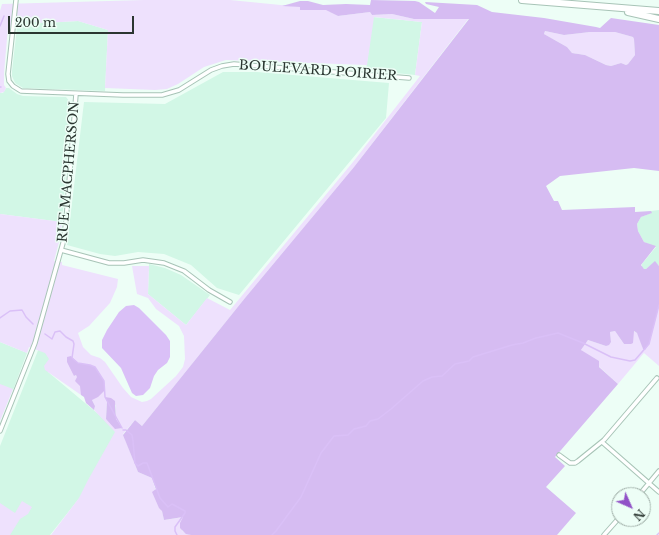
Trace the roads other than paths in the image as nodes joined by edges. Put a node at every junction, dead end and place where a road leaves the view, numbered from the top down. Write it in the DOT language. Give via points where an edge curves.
graph roads {
  1 [pos="16,0"];
  2 [pos="522,0"];
  3 [pos="605,7"];
  4 [pos="659,11"];
  5 [pos="659,18"];
  6 [pos="409,78"];
  7 [pos="76,94"];
  8 [pos="61,250"];
  9 [pos="230,302"];
  10 [pos="657,378"];
  11 [pos="0,431"];
  12 [pos="602,442"];
  13 [pos="559,455"];
  14 [pos="659,471"];
  15 [pos="649,483"];
  16 [pos="646,487"];
  17 [pos="659,492"];
  18 [pos="611,527"];
  19 [pos="604,535"];
  1 -- 7 [label="street, BOULEVARD POIRIER" via="8,71 11,84 21,91"];
  2 -- 3 [label="highway"];
  3 -- 4 [label="highway"];
  3 -- 5 [label="highway"];
  6 -- 7 [label="street, BOULEVARD POIRIER" via="234,64 211,70 182,89 165,95"];
  7 -- 8 [label="street, RUE MACPHERSON" via="66,221"];
  8 -- 9 [label="street" via="116,264 144,260 164,263 184,271"];
  8 -- 11 [label="street, RUE MACPHERSON" via="35,343"];
  10 -- 12 [label="street"];
  12 -- 13 [label="street" via="575,463 570,463"];
  12 -- 15 [label="street"];
  14 -- 15 [label="street"];
  15 -- 16 [label="street"];
  15 -- 17 [label="street"];
  18 -- 19 [label="street"];
}
